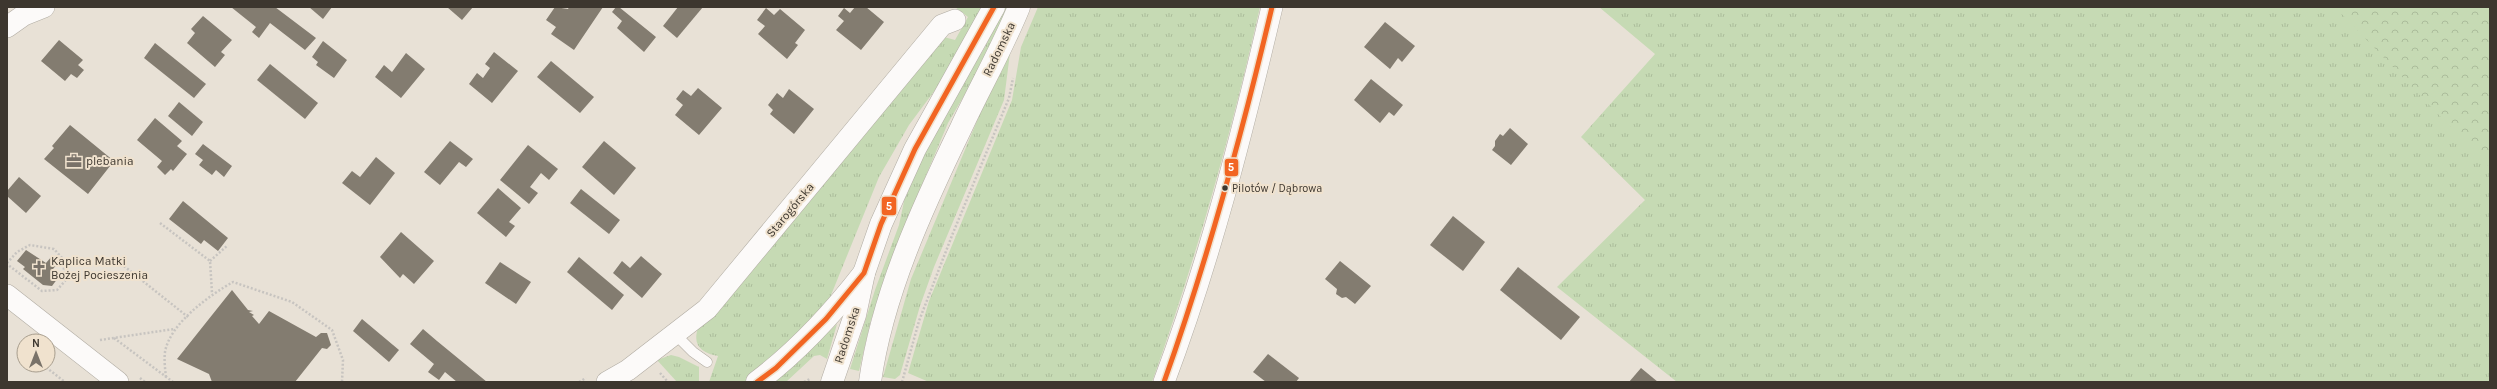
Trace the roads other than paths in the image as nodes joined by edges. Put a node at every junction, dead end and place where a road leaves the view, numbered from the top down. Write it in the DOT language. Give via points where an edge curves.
graph roads {
  1 [pos="44,7"];
  2 [pos="994,7"];
  3 [pos="1019,7"];
  4 [pos="1272,7"];
  5 [pos="955,20"];
  6 [pos="7,28"];
  7 [pos="864,273"];
  8 [pos="7,295"];
  9 [pos="676,334"];
  10 [pos="707,362"];
  11 [pos="118,382"];
  12 [pos="607,382"];
  13 [pos="758,382"];
  14 [pos="832,382"];
  15 [pos="870,382"];
  16 [pos="1164,382"];
  1 -- 6 [label="street" via="24,15"];
  2 -- 7 [label="main road, Radomska" via="915,149 881,224"];
  3 -- 15 [label="main road, Radomska" via="960,128 903,259 883,324"];
  4 -- 16 [label="street" via="1230,181 1186,324"];
  5 -- 9 [label="street, Starogórska" via="942,25 707,309"];
  7 -- 13 [label="main road" via="826,319"];
  7 -- 14 [label="main road, Radomska" via="855,315"];
  8 -- 11 [label="street"];
  9 -- 10 [label="lane"];
  9 -- 12 [label="street, Starogórska" via="628,370"];
}
